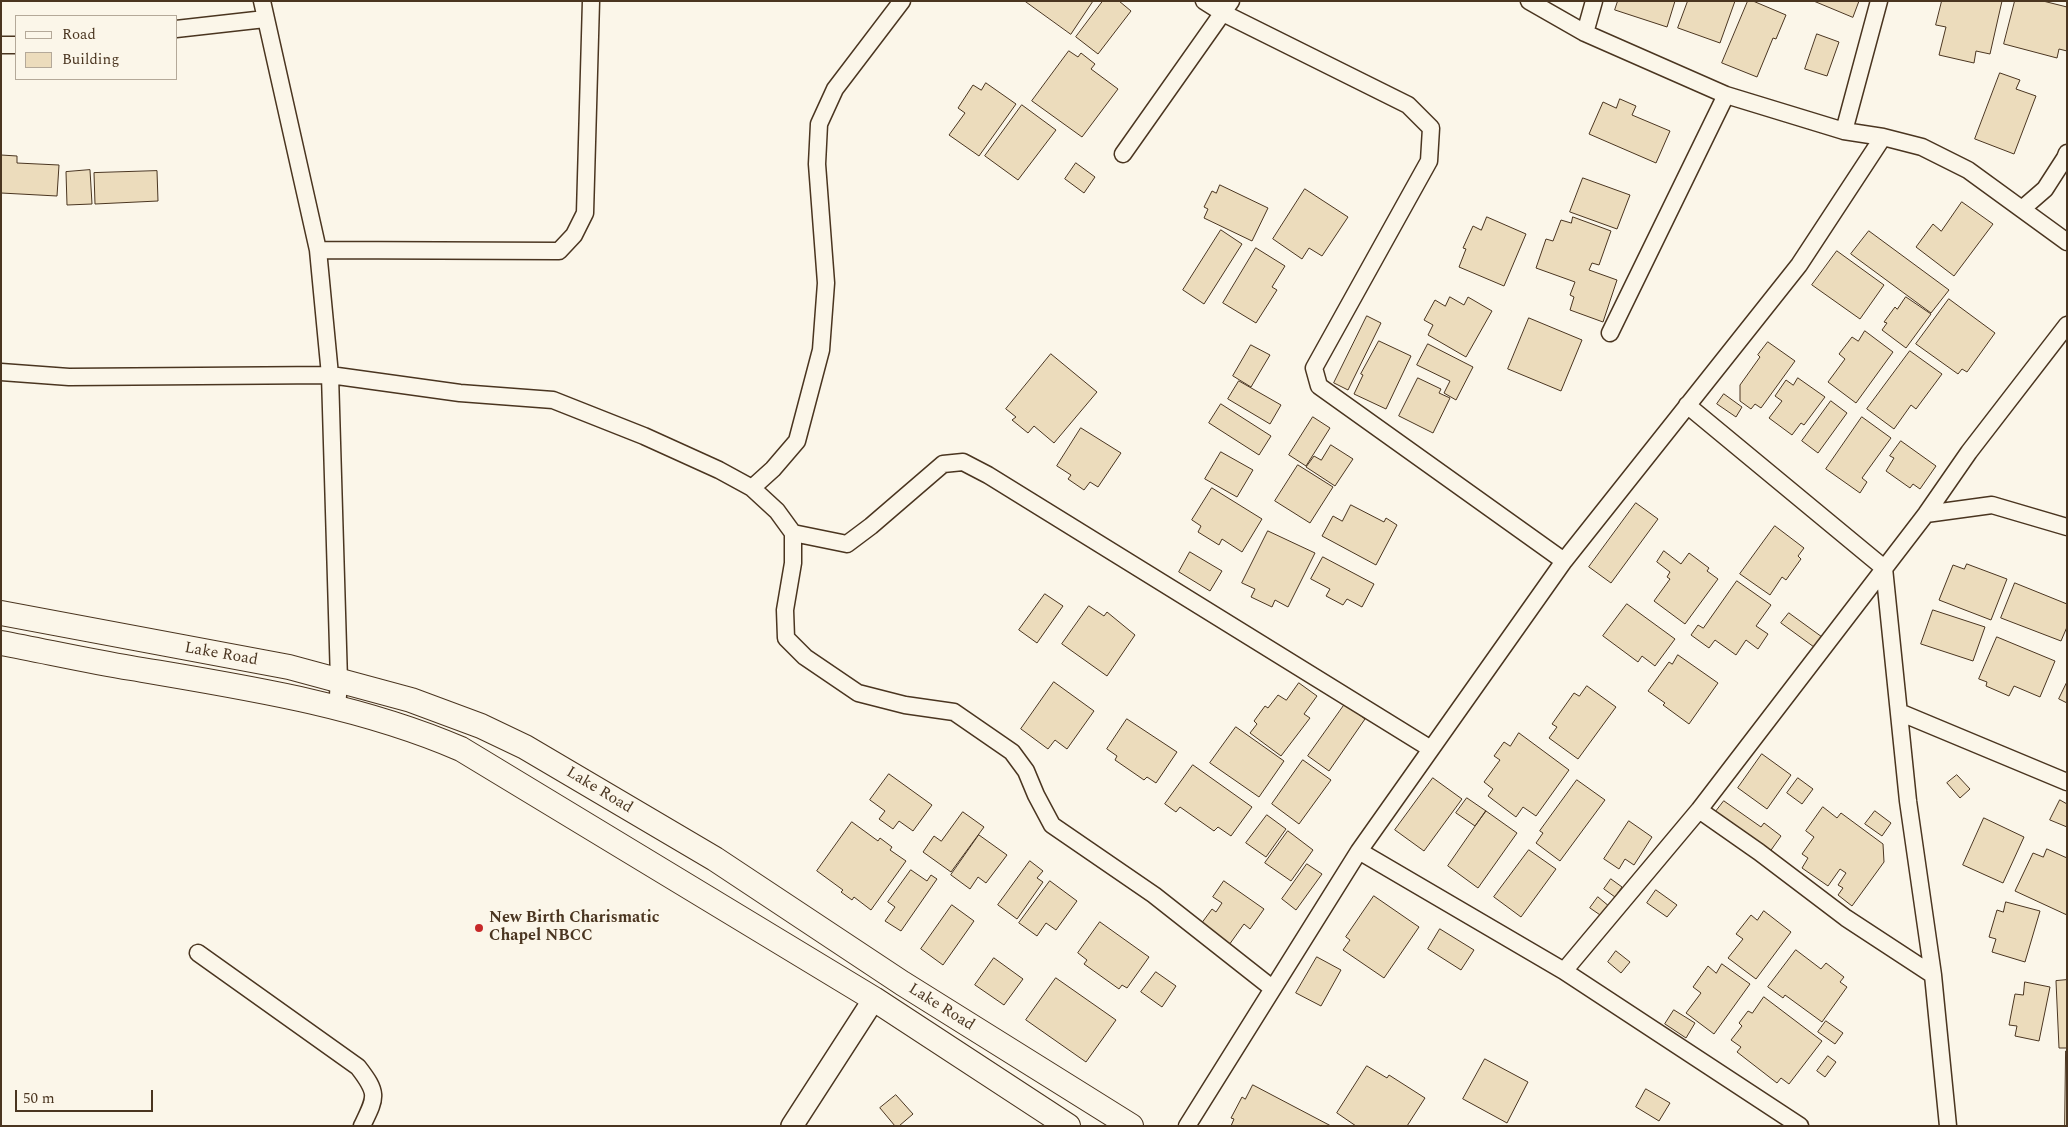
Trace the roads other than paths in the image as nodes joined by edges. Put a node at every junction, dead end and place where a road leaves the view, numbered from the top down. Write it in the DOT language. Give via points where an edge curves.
graph roads {
  1 [pos="262,1"];
  2 [pos="591,1"];
  3 [pos="902,1"];
  4 [pos="1204,1"];
  5 [pos="1529,1"];
  6 [pos="1594,1"];
  7 [pos="1879,1"];
  8 [pos="1227,7"];
  9 [pos="265,19"];
  10 [pos="178,29"];
  11 [pos="1585,33"];
  12 [pos="1,45"];
  13 [pos="15,45"];
  14 [pos="1726,95"];
  15 [pos="1844,131"];
  16 [pos="1883,137"];
  17 [pos="2067,153"];
  18 [pos="1123,154"];
  19 [pos="2022,210"];
  20 [pos="2067,242"];
  21 [pos="318,250"];
  22 [pos="2067,325"];
  23 [pos="1610,333"];
  24 [pos="1,372"];
  25 [pos="330,375"];
  26 [pos="1687,405"];
  27 [pos="752,488"];
  28 [pos="1926,514"];
  29 [pos="2067,527"];
  30 [pos="793,532"];
  31 [pos="1564,561"];
  32 [pos="1884,568"];
  33 [pos="1,613"];
  34 [pos="1,643"];
  35 [pos="339,681"];
  36 [pos="337,709"];
  37 [pos="1899,712"];
  38 [pos="1431,749"];
  39 [pos="2067,782"];
  40 [pos="1699,810"];
  41 [pos="1359,851"];
  42 [pos="198,953"];
  43 [pos="1564,971"];
  44 [pos="1933,974"];
  45 [pos="1272,988"];
  46 [pos="874,999"];
  47 [pos="362,1126"];
  48 [pos="792,1126"];
  49 [pos="1068,1126"];
  50 [pos="1131,1126"];
  51 [pos="1187,1126"];
  52 [pos="1800,1126"];
  53 [pos="1948,1126"];
  1 -- 9 [label="street"];
  2 -- 21 [label="street" via="585,213 574,235 559,251"];
  3 -- 27 [label="street" via="835,88 819,124 817,164 826,283 821,350 797,441"];
  4 -- 8 [label="street"];
  5 -- 11 [label="street"];
  6 -- 11 [label="street"];
  7 -- 15 [label="street"];
  8 -- 18 [label="street"];
  8 -- 31 [label="street" via="1408,105 1431,128 1429,161 1314,368 1319,386"];
  9 -- 10 [label="street"];
  9 -- 21 [label="street"];
  11 -- 14 [label="street"];
  12 -- 13 [label="street"];
  14 -- 15 [label="street"];
  14 -- 23 [label="street"];
  15 -- 16 [label="street"];
  16 -- 19 [label="street" via="1922,147 1968,170"];
  16 -- 26 [label="street" via="1799,266"];
  17 -- 19 [label="street" via="2045,189"];
  19 -- 20 [label="street"];
  21 -- 25 [label="street"];
  22 -- 28 [label="street" via="1969,452"];
  24 -- 25 [label="street" via="69,377"];
  25 -- 27 [label="street" via="460,393 553,400 644,436"];
  25 -- 35 [label="street"];
  26 -- 31 [label="street"];
  26 -- 32 [label="street"];
  27 -- 30 [label="street" via="777,511"];
  28 -- 29 [label="street" via="1992,505"];
  28 -- 32 [label="street"];
  30 -- 38 [label="street" via="847,544 943,464 963,462"];
  30 -- 45 [label="street" via="793,563 785,610 786,638 805,658 858,693 905,705 954,712 1012,752 1026,771 1052,825 1154,895"];
  31 -- 38 [label="street"];
  32 -- 37 [label="street"];
  32 -- 40 [label="street"];
  33 -- 35 [label="main road, Lake Road" via="239,657"];
  34 -- 36 [label="main road, Lake Road"];
  35 -- 36 [label="street"];
  35 -- 50 [label="main road, Lake Road" via="411,700 525,747 715,859 902,983"];
  36 -- 46 [label="main road, Lake Road" via="426,734 461,749"];
  37 -- 39 [label="street"];
  37 -- 44 [label="street" via="1908,801"];
  38 -- 41 [label="street"];
  40 -- 43 [label="street"];
  40 -- 44 [label="street" via="1846,918"];
  41 -- 43 [label="street"];
  41 -- 45 [label="street"];
  42 -- 47 [label="street" via="358,1067 371,1084 374,1101"];
  43 -- 52 [label="street"];
  44 -- 53 [label="street"];
  45 -- 51 [label="street"];
  46 -- 48 [label="street"];
  46 -- 49 [label="main road, Lake Road"];
}
